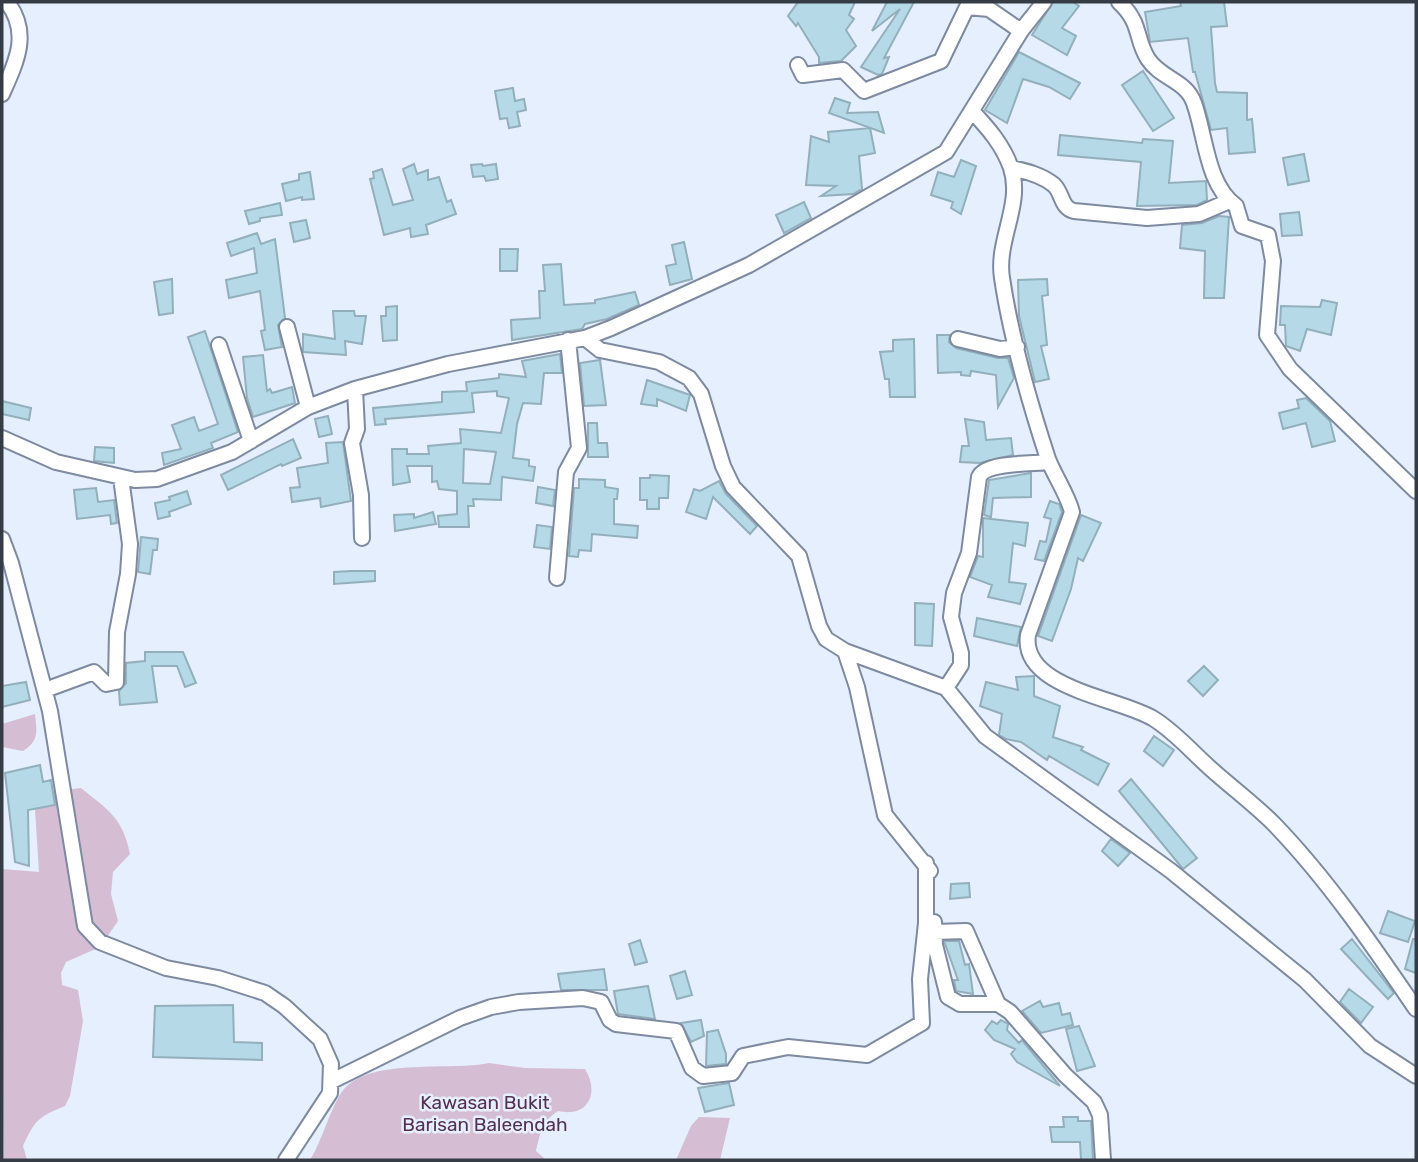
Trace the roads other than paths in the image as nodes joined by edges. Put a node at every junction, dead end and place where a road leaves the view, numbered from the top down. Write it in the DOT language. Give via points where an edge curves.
graph roads {
  1 [pos="7,2"];
  2 [pos="1044,2"];
  3 [pos="1119,2"];
  4 [pos="1021,31"];
  5 [pos="798,65"];
  6 [pos="2,94"];
  7 [pos="972,111"];
  8 [pos="1011,169"];
  9 [pos="1227,202"];
  10 [pos="287,327"];
  11 [pos="585,338"];
  12 [pos="958,338"];
  13 [pos="568,340"];
  14 [pos="219,345"];
  15 [pos="1017,348"];
  16 [pos="355,389"];
  17 [pos="308,407"];
  18 [pos="2,438"];
  19 [pos="251,441"];
  20 [pos="1049,462"];
  21 [pos="121,478"];
  22 [pos="1416,491"];
  23 [pos="362,538"];
  24 [pos="2,539"];
  25 [pos="557,578"];
  26 [pos="845,651"];
  27 [pos="946,688"];
  28 [pos="45,691"];
  29 [pos="926,863"];
  30 [pos="934,933"];
  31 [pos="998,1004"];
  32 [pos="1416,1009"];
  33 [pos="1416,1076"];
  34 [pos="332,1080"];
  35 [pos="286,1160"];
  36 [pos="1103,1160"];
  1 -- 6 [label="street" via="16,16 20,49"];
  2 -- 4 [label="street"];
  3 -- 9 [label="street" via="1137,24 1147,59 1182,83 1194,102 1204,153"];
  4 -- 5 [label="street" via="976,6 962,12 941,61 864,91 843,70 803,75"];
  4 -- 7 [label="street"];
  7 -- 8 [label="street" via="999,142"];
  7 -- 11 [label="street" via="954,143 939,157 749,265"];
  8 -- 9 [label="street" via="1027,171 1054,185 1065,206 1074,211 1147,218 1199,214"];
  8 -- 15 [label="street" via="1014,202 1001,273"];
  9 -- 22 [label="street" via="1236,206 1242,226 1265,232 1271,240 1273,295 1267,310 1267,335 1286,364"];
  10 -- 17 [label="street"];
  11 -- 13 [label="street"];
  11 -- 26 [label="street" via="600,350 659,362 689,377 701,394 733,487 793,547 819,626 826,639"];
  12 -- 15 [label="street" via="1000,349"];
  13 -- 16 [label="street" via="448,364"];
  13 -- 25 [label="street" via="579,448 566,472"];
  14 -- 19 [label="street"];
  15 -- 20 [label="street"];
  16 -- 17 [label="street"];
  16 -- 23 [label="street" via="357,429 352,443 362,495"];
  17 -- 19 [label="street"];
  18 -- 21 [label="street" via="56,461"];
  19 -- 21 [label="street" via="175,474 157,479"];
  20 -- 27 [label="street" via="992,467 979,477 971,540 951,617 961,665"];
  20 -- 32 [label="street" via="1072,512 1028,635 1026,648 1032,662 1086,693 1155,720 1182,741 1282,833 1388,965"];
  21 -- 28 [label="street" via="130,544 117,632 116,681 106,684 94,673"];
  24 -- 28 [label="street"];
  26 -- 27 [label="street"];
  26 -- 29 [label="street" via="885,815"];
  27 -- 33 [label="street" via="985,736 1171,871 1305,980 1370,1046"];
  28 -- 34 [label="street" via="80,912 91,936 166,968 265,993 320,1039 328,1053"];
  29 -- 30 [label="street" via="932,876"];
  29 -- 34 [label="street" via="922,1023 870,1055 781,1047 743,1056 732,1073 703,1076 692,1068 676,1031 616,1024 601,1002 583,998 519,1002 481,1011"];
  30 -- 31 [label="street" via="966,931"];
  30 -- 31 [label="street" via="948,998 960,1004"];
  31 -- 36 [label="street" via="1094,1102 1100,1115"];
  34 -- 35 [label="street" via="330,1093"];
}
